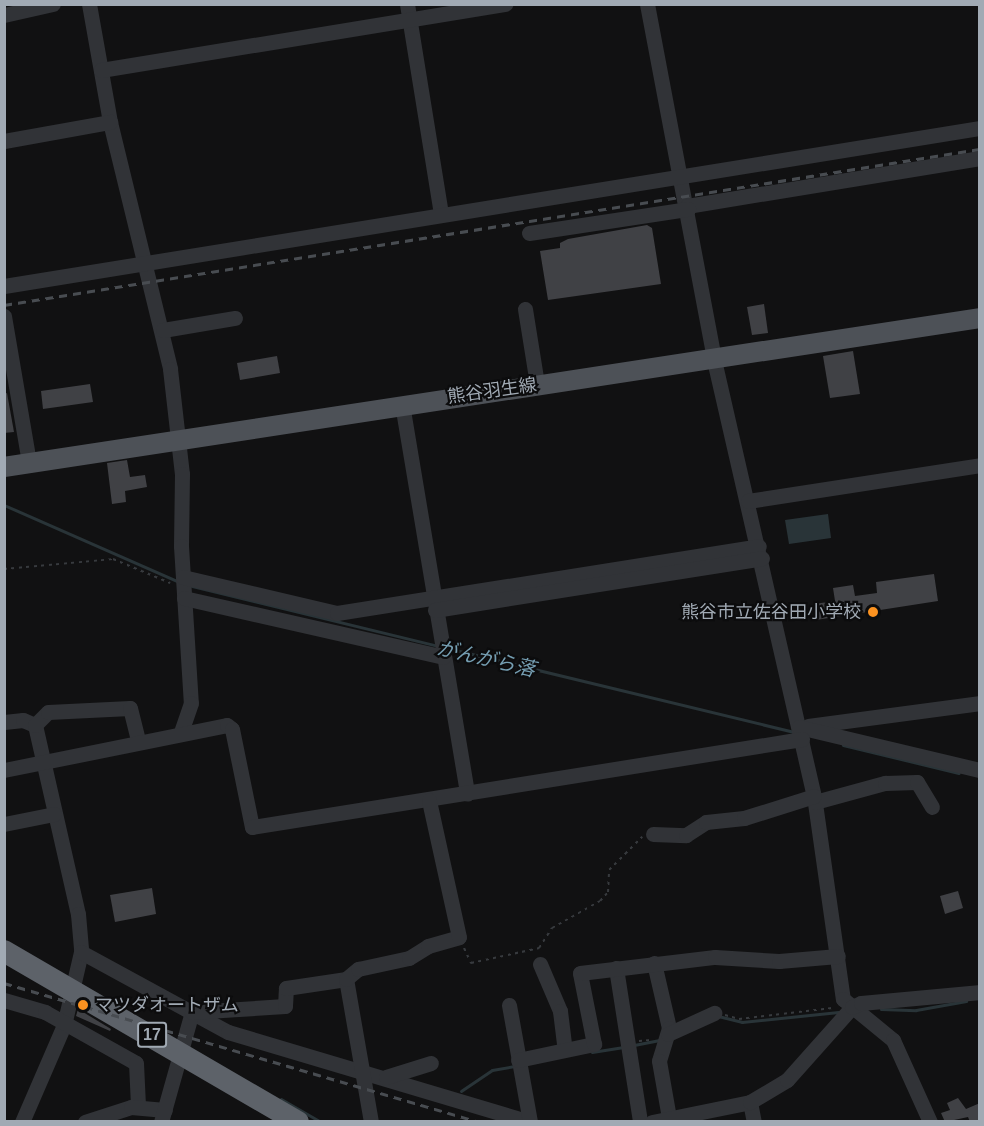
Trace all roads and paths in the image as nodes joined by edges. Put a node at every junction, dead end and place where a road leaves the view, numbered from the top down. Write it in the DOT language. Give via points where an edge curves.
graph roads {
  1 [pos="53,4"];
  2 [pos="89,4"];
  3 [pos="407,4"];
  4 [pos="506,4"];
  5 [pos="647,4"];
  6 [pos="4,15"];
  7 [pos="409,20"];
  8 [pos="101,70"];
  9 [pos="110,122"];
  10 [pos="980,128"];
  11 [pos="4,141"];
  12 [pos="980,158"];
  13 [pos="682,175"];
  14 [pos="687,208"];
  15 [pos="441,214"];
  16 [pos="529,233"];
  17 [pos="144,263"];
  18 [pos="4,286"];
  19 [pos="525,309"];
  20 [pos="4,316"];
  21 [pos="235,318"];
  22 [pos="980,318"];
  23 [pos="163,330"];
  24 [pos="714,360"];
  25 [pos="537,384"];
  26 [pos="402,404"];
  27 [pos="178,441"];
  28 [pos="29,462"];
  29 [pos="980,465"];
  30 [pos="4,467"];
  31 [pos="748,501"];
  32 [pos="760,552"];
  33 [pos="4,569"];
  34 [pos="184,588"];
  35 [pos="434,604"];
  36 [pos="325,621"];
  37 [pos="443,656"];
  38 [pos="980,703"];
  39 [pos="4,722"];
  40 [pos="35,725"];
  41 [pos="181,732"];
  42 [pos="800,733"];
  43 [pos="138,740"];
  44 [pos="44,762"];
  45 [pos="4,770"];
  46 [pos="980,770"];
  47 [pos="467,794"];
  48 [pos="815,799"];
  49 [pos="429,800"];
  50 [pos="932,807"];
  51 [pos="54,814"];
  52 [pos="4,824"];
  53 [pos="653,834"];
  54 [pos="459,938"];
  55 [pos="4,951"];
  56 [pos="81,952"];
  57 [pos="838,956"];
  58 [pos="654,963"];
  59 [pos="540,964"];
  60 [pos="616,968"];
  61 [pos="346,979"];
  62 [pos="75,990"];
  63 [pos="980,992"];
  64 [pos="4,1000"];
  65 [pos="509,1005"];
  66 [pos="849,1005"];
  67 [pos="192,1012"];
  68 [pos="714,1013"];
  69 [pos="64,1025"];
  70 [pos="668,1036"];
  71 [pos="565,1049"];
  72 [pos="180,1052"];
  73 [pos="519,1060"];
  74 [pos="431,1063"];
  75 [pos="361,1071"];
  76 [pos="386,1077"];
  77 [pos="750,1102"];
  78 [pos="138,1106"];
  79 [pos="163,1116"];
  80 [pos="669,1118"];
  81 [pos="22,1122"];
  82 [pos="86,1122"];
  83 [pos="298,1122"];
  84 [pos="371,1122"];
  85 [pos="530,1122"];
  86 [pos="640,1122"];
  87 [pos="652,1122"];
  88 [pos="754,1122"];
  89 [pos="930,1122"];
  1 -- 6 [label="street"];
  2 -- 8 [label="street"];
  3 -- 7 [label="street"];
  4 -- 7 [label="street"];
  5 -- 13 [label="street"];
  7 -- 8 [label="street"];
  7 -- 15 [label="street"];
  8 -- 9 [label="street"];
  9 -- 11 [label="street"];
  9 -- 17 [label="street"];
  10 -- 13 [label="street"];
  12 -- 14 [label="street"];
  13 -- 14 [label="street"];
  13 -- 15 [label="street"];
  14 -- 16 [label="street"];
  14 -- 24 [label="street"];
  15 -- 17 [label="street"];
  17 -- 18 [label="street"];
  17 -- 23 [label="street"];
  19 -- 25 [label="street"];
  20 -- 28 [label="street"];
  21 -- 23 [label="street"];
  22 -- 24 [label="main road, 熊谷羽生線"];
  23 -- 27 [label="street"];
  24 -- 25 [label="main road, 熊谷羽生線"];
  24 -- 31 [label="street"];
  25 -- 26 [label="main road, 熊谷羽生線"];
  26 -- 27 [label="main road, 熊谷羽生線"];
  26 -- 35 [label="street"];
  27 -- 28 [label="main road, 熊谷羽生線"];
  27 -- 34 [label="street" via="183,474 179,484"];
  28 -- 30 [label="main road, 熊谷羽生線"];
  29 -- 31 [label="street"];
  31 -- 32 [label="street"];
  32 -- 35 [label="street"];
  32 -- 42 [label="street"];
  33 -- 34 [label="path" via="113,559"];
  34 -- 36 [label="street"];
  34 -- 36 [label="street"];
  34 -- 41 [label="street" via="191,703"];
  35 -- 36 [label="street"];
  35 -- 37 [label="street"];
  36 -- 37 [label="street"];
  37 -- 47 [label="street"];
  38 -- 42 [label="street"];
  39 -- 40 [label="street" via="23,720"];
  40 -- 43 [label="street" via="48,712 130,708"];
  40 -- 44 [label="street"];
  41 -- 43 [label="street"];
  41 -- 49 [label="street" via="227,725 232,729 252,827"];
  42 -- 46 [label="street"];
  42 -- 47 [label="street"];
  42 -- 48 [label="street"];
  43 -- 44 [label="street"];
  44 -- 45 [label="street"];
  44 -- 51 [label="street"];
  47 -- 49 [label="street"];
  48 -- 50 [label="street" via="885,783 917,782"];
  48 -- 53 [label="street" via="744,818 706,822 686,835"];
  48 -- 57 [label="street"];
  49 -- 54 [label="street"];
  51 -- 52 [label="street"];
  51 -- 56 [label="street" via="78,914"];
  53 -- 54 [label="path" via="642,836 609,870 608,892 600,901 552,928 539,948 471,963"];
  54 -- 61 [label="street" via="428,946 410,958 358,969"];
  55 -- 62 [label="highway, 17"];
  56 -- 62 [label="street"];
  56 -- 67 [label="street"];
  57 -- 58 [label="street" via="779,961 715,957"];
  57 -- 66 [label="street"];
  58 -- 60 [label="street"];
  58 -- 70 [label="street"];
  59 -- 71 [label="street" via="560,1011"];
  60 -- 71 [label="street" via="580,973 596,1037 594,1044"];
  60 -- 86 [label="street"];
  61 -- 67 [label="street" via="286,988 285,1006"];
  61 -- 75 [label="street"];
  62 -- 69 [label="street"];
  62 -- 72 [label="highway, 17"];
  63 -- 66 [label="street"];
  64 -- 69 [label="street" via="45,1012"];
  65 -- 73 [label="street"];
  66 -- 68 [label="path" via="748,1018"];
  66 -- 77 [label="street" via="787,1080"];
  66 -- 89 [label="street" via="893,1040"];
  67 -- 72 [label="street"];
  67 -- 75 [label="street" via="228,1032"];
  68 -- 70 [label="street"];
  69 -- 78 [label="street" via="136,1063"];
  69 -- 81 [label="street"];
  70 -- 80 [label="street" via="659,1061"];
  71 -- 73 [label="street"];
  72 -- 79 [label="street"];
  72 -- 83 [label="highway, 17"];
  73 -- 85 [label="street"];
  74 -- 76 [label="street"];
  75 -- 76 [label="street"];
  75 -- 84 [label="street"];
  76 -- 85 [label="street"];
  77 -- 80 [label="street"];
  77 -- 88 [label="street"];
  78 -- 79 [label="street"];
  78 -- 82 [label="street"];
  80 -- 87 [label="street"];
}
